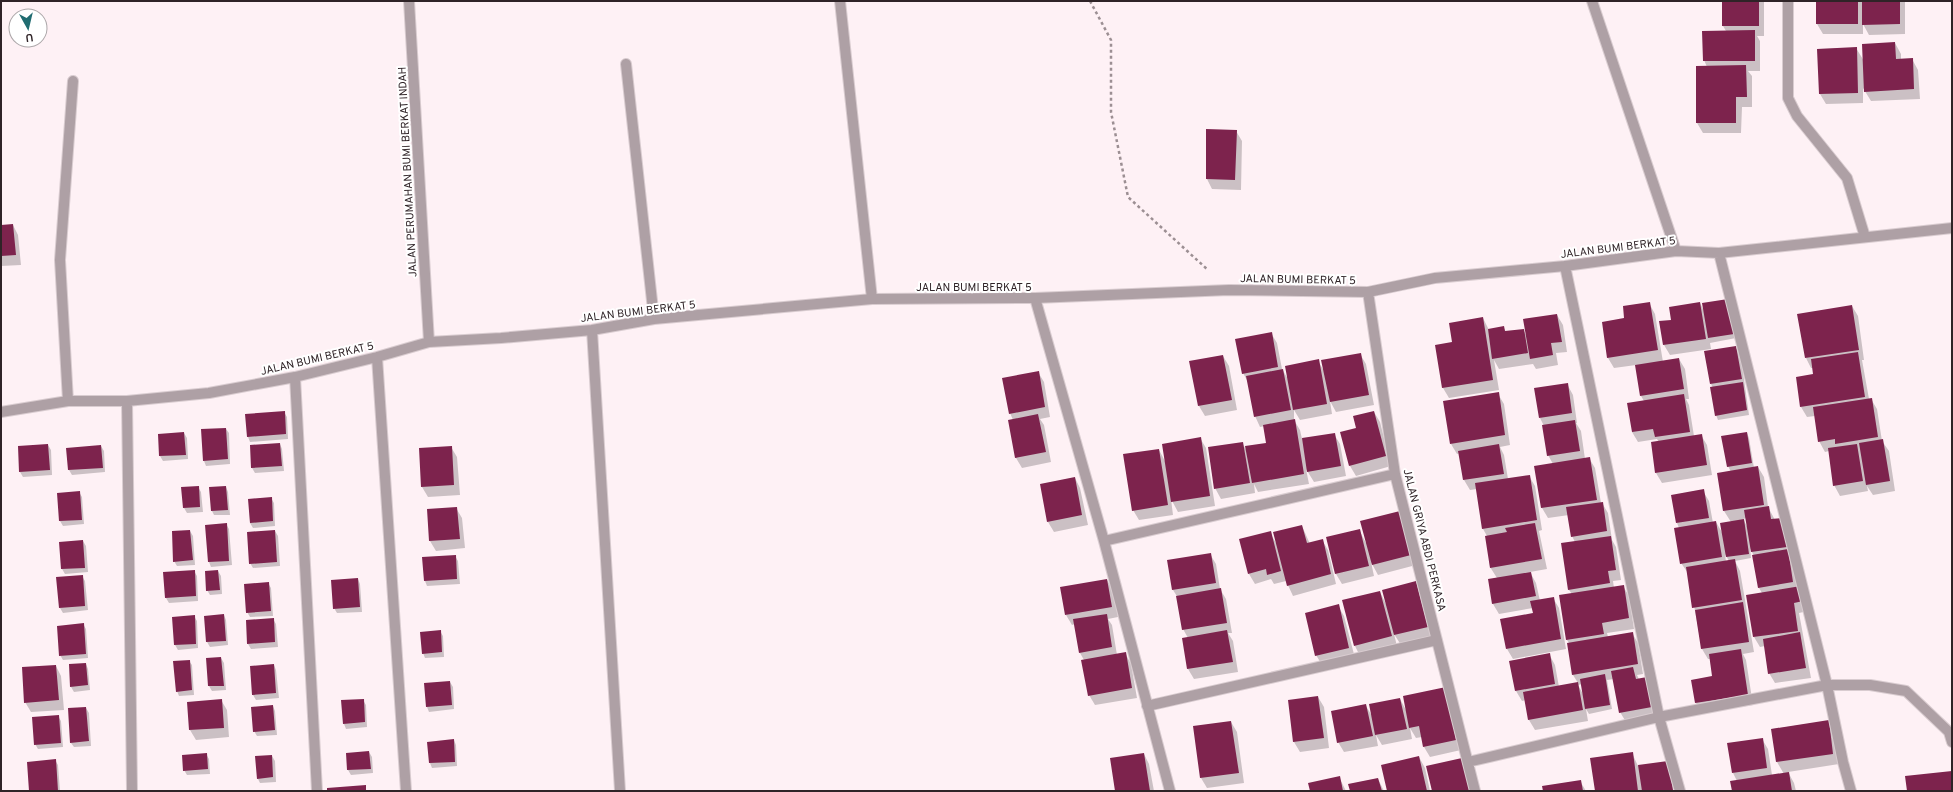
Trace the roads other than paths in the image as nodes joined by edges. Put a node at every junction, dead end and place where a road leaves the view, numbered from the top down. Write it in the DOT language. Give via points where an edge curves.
graph roads {
  1 [pos="409,1"];
  2 [pos="840,1"];
  3 [pos="1592,1"];
  4 [pos="1788,1"];
  5 [pos="626,64"];
  6 [pos="73,82"];
  7 [pos="1952,228"];
  8 [pos="1865,237"];
  9 [pos="1676,250"];
  10 [pos="1719,253"];
  11 [pos="1565,266"];
  12 [pos="1368,292"];
  13 [pos="1035,298"];
  14 [pos="872,299"];
  15 [pos="654,319"];
  16 [pos="592,330"];
  17 [pos="429,342"];
  18 [pos="377,357"];
  19 [pos="295,377"];
  20 [pos="68,401"];
  21 [pos="127,401"];
  22 [pos="1,412"];
  23 [pos="1395,474"];
  24 [pos="1104,541"];
  25 [pos="1437,640"];
  26 [pos="1827,685"];
  27 [pos="1147,706"];
  28 [pos="1659,717"];
  29 [pos="1951,732"];
  30 [pos="1952,742"];
  31 [pos="1468,762"];
  32 [pos="132,791"];
  33 [pos="317,791"];
  34 [pos="406,791"];
  35 [pos="620,791"];
  36 [pos="1170,791"];
  37 [pos="1475,791"];
  38 [pos="1680,791"];
  39 [pos="1851,791"];
  1 -- 17 [label="street, JALAN PERUMAHAN BUMI BERKAT INDAH"];
  2 -- 14 [label="street"];
  3 -- 9 [label="street"];
  4 -- 8 [label="street" via="1788,98 1797,116 1847,178"];
  5 -- 15 [label="street"];
  6 -- 20 [label="street" via="60,260"];
  7 -- 8 [label="street, JALAN BUMI BERKAT 5"];
  8 -- 10 [label="street, JALAN BUMI BERKAT 5"];
  9 -- 10 [label="street, JALAN BUMI BERKAT 5"];
  9 -- 11 [label="street, JALAN BUMI BERKAT 5"];
  10 -- 26 [label="street"];
  11 -- 12 [label="street, JALAN BUMI BERKAT 5" via="1435,278"];
  11 -- 28 [label="street"];
  12 -- 13 [label="street, JALAN BUMI BERKAT 5" via="1229,290"];
  12 -- 23 [label="street, JALAN GRIYA ABDI PERKASA"];
  13 -- 14 [label="street, JALAN BUMI BERKAT 5"];
  13 -- 24 [label="street"];
  14 -- 15 [label="street, JALAN BUMI BERKAT 5"];
  15 -- 16 [label="street, JALAN BUMI BERKAT 5"];
  16 -- 17 [label="street, JALAN BUMI BERKAT 5"];
  16 -- 35 [label="street"];
  17 -- 18 [label="street, JALAN BUMI BERKAT 5"];
  18 -- 19 [label="street, JALAN BUMI BERKAT 5"];
  18 -- 34 [label="street"];
  19 -- 21 [label="street, JALAN BUMI BERKAT 5" via="209,393"];
  19 -- 33 [label="street"];
  20 -- 21 [label="street, JALAN BUMI BERKAT 5"];
  20 -- 22 [label="street, JALAN BUMI BERKAT 5"];
  21 -- 32 [label="street"];
  23 -- 24 [label="street"];
  23 -- 25 [label="street, JALAN GRIYA ABDI PERKASA"];
  24 -- 27 [label="street"];
  25 -- 27 [label="street"];
  25 -- 31 [label="street, JALAN GRIYA ABDI PERKASA"];
  26 -- 28 [label="street"];
  26 -- 29 [label="street" via="1870,685 1906,691"];
  26 -- 39 [label="street"];
  27 -- 36 [label="street"];
  28 -- 31 [label="street"];
  28 -- 38 [label="street"];
  29 -- 30 [label="street"];
  31 -- 37 [label="street, JALAN GRIYA ABDI PERKASA"];
}
